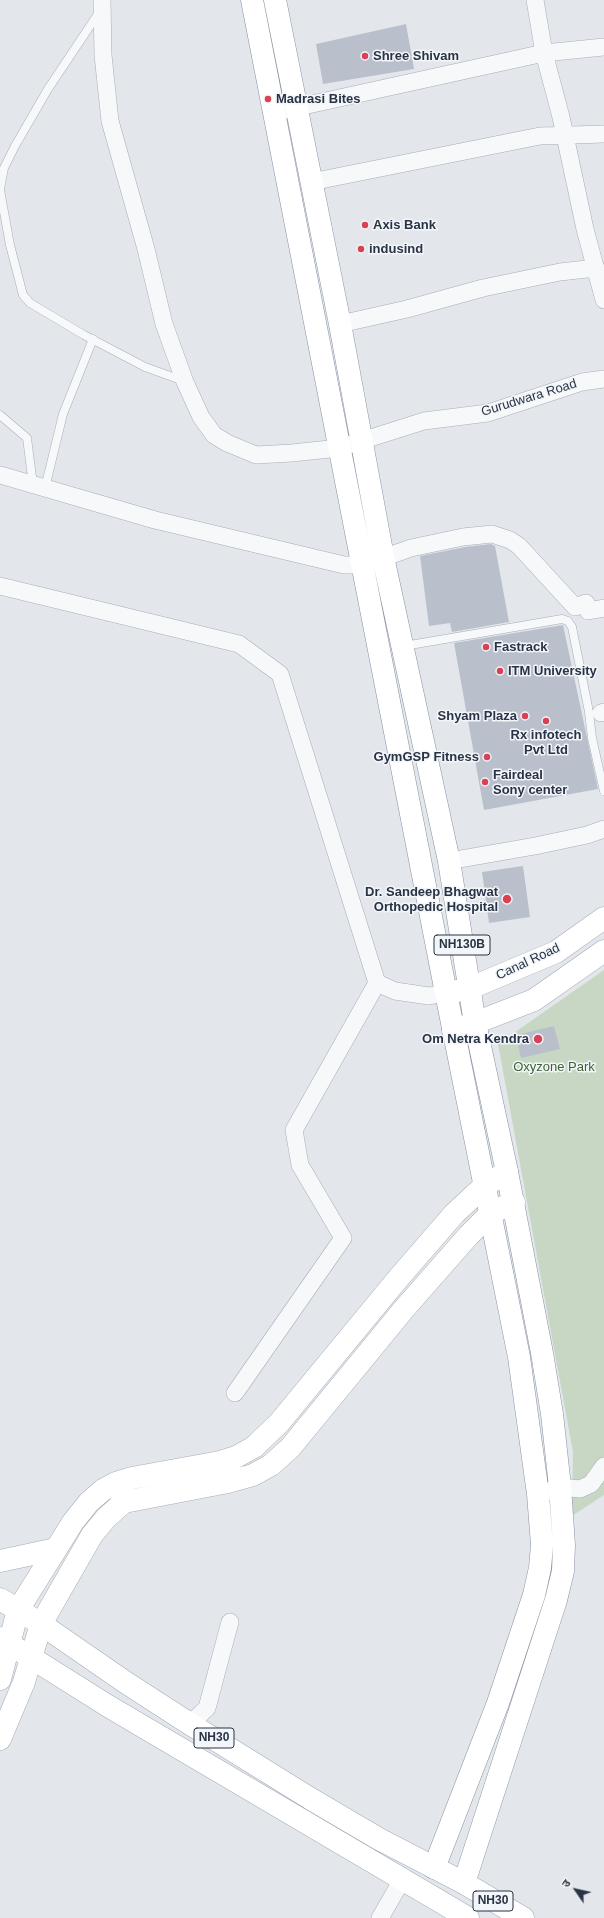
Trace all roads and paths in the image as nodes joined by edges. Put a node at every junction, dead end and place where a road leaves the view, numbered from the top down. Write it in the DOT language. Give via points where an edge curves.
graph roads {
  1 [pos="252,0"];
  2 [pos="275,0"];
  3 [pos="535,0"];
  4 [pos="102,4"];
  5 [pos="604,47"];
  6 [pos="544,54"];
  7 [pos="296,107"];
  8 [pos="275,113"];
  9 [pos="566,134"];
  10 [pos="604,134"];
  11 [pos="311,182"];
  12 [pos="0,189"];
  13 [pos="600,273"];
  14 [pos="604,300"];
  15 [pos="340,324"];
  16 [pos="93,339"];
  17 [pos="604,379"];
  18 [pos="185,382"];
  19 [pos="0,415"];
  20 [pos="362,441"];
  21 [pos="339,448"];
  22 [pos="0,475"];
  23 [pos="39,486"];
  24 [pos="384,558"];
  25 [pos="363,565"];
  26 [pos="0,586"];
  27 [pos="604,608"];
  28 [pos="402,646"];
  29 [pos="604,791"];
  30 [pos="604,829"];
  31 [pos="449,861"];
  32 [pos="604,918"];
  33 [pos="602,957"];
  34 [pos="376,983"];
  35 [pos="468,989"];
  36 [pos="446,993"];
  37 [pos="474,1023"];
  38 [pos="453,1030"];
  39 [pos="507,1172"];
  40 [pos="484,1186"];
  41 [pos="514,1202"];
  42 [pos="492,1213"];
  43 [pos="235,1393"];
  44 [pos="604,1466"];
  45 [pos="560,1487"];
  46 [pos="538,1494"];
  47 [pos="56,1549"];
  48 [pos="0,1561"];
  49 [pos="9,1604"];
  50 [pos="230,1622"];
  51 [pos="41,1624"];
  52 [pos="4,1640"];
  53 [pos="30,1658"];
  54 [pos="0,1679"];
  55 [pos="190,1724"];
  56 [pos="0,1738"];
  57 [pos="434,1868"];
  58 [pos="402,1880"];
  59 [pos="464,1883"];
  60 [pos="380,1918"];
  61 [pos="468,1918"];
  62 [pos="523,1918"];
  1 -- 8 [label="main road, NH130B"];
  2 -- 7 [label="main road, NH130B"];
  3 -- 6 [label="street"];
  4 -- 12 [label="lane" via="15,146 4,168"];
  4 -- 18 [label="street, Gurudwara Road" via="110,121 164,324"];
  5 -- 6 [label="street"];
  6 -- 7 [label="street"];
  6 -- 9 [label="street"];
  7 -- 8 [label="street"];
  7 -- 11 [label="main road, NH130B"];
  8 -- 21 [label="main road, NH130B"];
  9 -- 10 [label="street"];
  9 -- 11 [label="street" via="540,136"];
  9 -- 13 [label="street" via="585,229"];
  11 -- 15 [label="main road, NH130B"];
  12 -- 16 [label="lane" via="10,245 23,295 37,308"];
  13 -- 14 [label="street"];
  13 -- 15 [label="street" via="560,272 483,288"];
  15 -- 20 [label="main road, NH130B"];
  16 -- 18 [label="lane" via="145,366"];
  16 -- 23 [label="lane" via="62,414"];
  17 -- 20 [label="street, Gurudwara Road" via="582,382 488,413 424,421"];
  18 -- 21 [label="street, Gurudwara Road" via="201,417 214,435 241,449 256,455"];
  19 -- 23 [label="lane" via="27,438"];
  20 -- 21 [label="street, Gurudwara Road"];
  20 -- 24 [label="main road, NH130B"];
  21 -- 25 [label="main road, NH130B"];
  22 -- 23 [label="street"];
  23 -- 25 [label="street" via="155,520 327,562"];
  24 -- 25 [label="street"];
  24 -- 27 [label="street" via="411,548 492,534 510,540 518,546 575,606 586,603 588,611"];
  24 -- 28 [label="main road, NH130B"];
  25 -- 36 [label="main road, NH130B"];
  26 -- 34 [label="street" via="239,644 280,674"];
  28 -- 29 [label="lane" via="568,621 572,627"];
  28 -- 31 [label="main road, NH130B"];
  30 -- 31 [label="street" via="543,845"];
  31 -- 35 [label="main road, NH130B"];
  32 -- 35 [label="main road, Canal Road" via="556,952"];
  33 -- 37 [label="main road" via="534,1000"];
  34 -- 36 [label="street" via="395,991 429,996"];
  34 -- 43 [label="street" via="294,1130 300,1164 343,1238"];
  35 -- 36 [label="main road, Canal Road"];
  35 -- 37 [label="main road, NH130B"];
  36 -- 38 [label="main road, NH130B"];
  37 -- 38 [label="main road"];
  37 -- 39 [label="main road, NH130B"];
  38 -- 40 [label="main road, NH130B"];
  39 -- 40 [label="main road"];
  39 -- 41 [label="main road, NH130B"];
  40 -- 42 [label="main road, NH130B"];
  40 -- 47 [label="main road" via="454,1214 279,1423 254,1447 220,1462 116,1483 89,1502"];
  41 -- 42 [label="main road"];
  41 -- 45 [label="main road, NH130B" via="552,1414"];
  42 -- 46 [label="main road, NH130B" via="529,1417"];
  42 -- 51 [label="main road" via="439,1268 290,1448 271,1465 254,1475 124,1502 92,1535"];
  44 -- 45 [label="street" via="591,1484 580,1489"];
  45 -- 46 [label="street"];
  45 -- 59 [label="main road, NH130B" via="564,1545 563,1571 556,1600"];
  46 -- 57 [label="main road, NH130B" via="542,1545 534,1594 498,1703"];
  47 -- 48 [label="main road"];
  47 -- 49 [label="main road"];
  49 -- 51 [label="main road, NH30"];
  49 -- 52 [label="main road"];
  50 -- 55 [label="street" via="207,1708"];
  51 -- 53 [label="main road"];
  51 -- 55 [label="main road, NH30"];
  52 -- 53 [label="main road, NH30"];
  52 -- 54 [label="main road"];
  53 -- 56 [label="main road" via="24,1682"];
  53 -- 58 [label="main road, NH30"];
  55 -- 57 [label="main road, NH30" via="372,1835"];
  57 -- 59 [label="main road, NH30"];
  58 -- 60 [label="street"];
  58 -- 61 [label="main road, NH30"];
  59 -- 62 [label="main road, NH30"];
}
